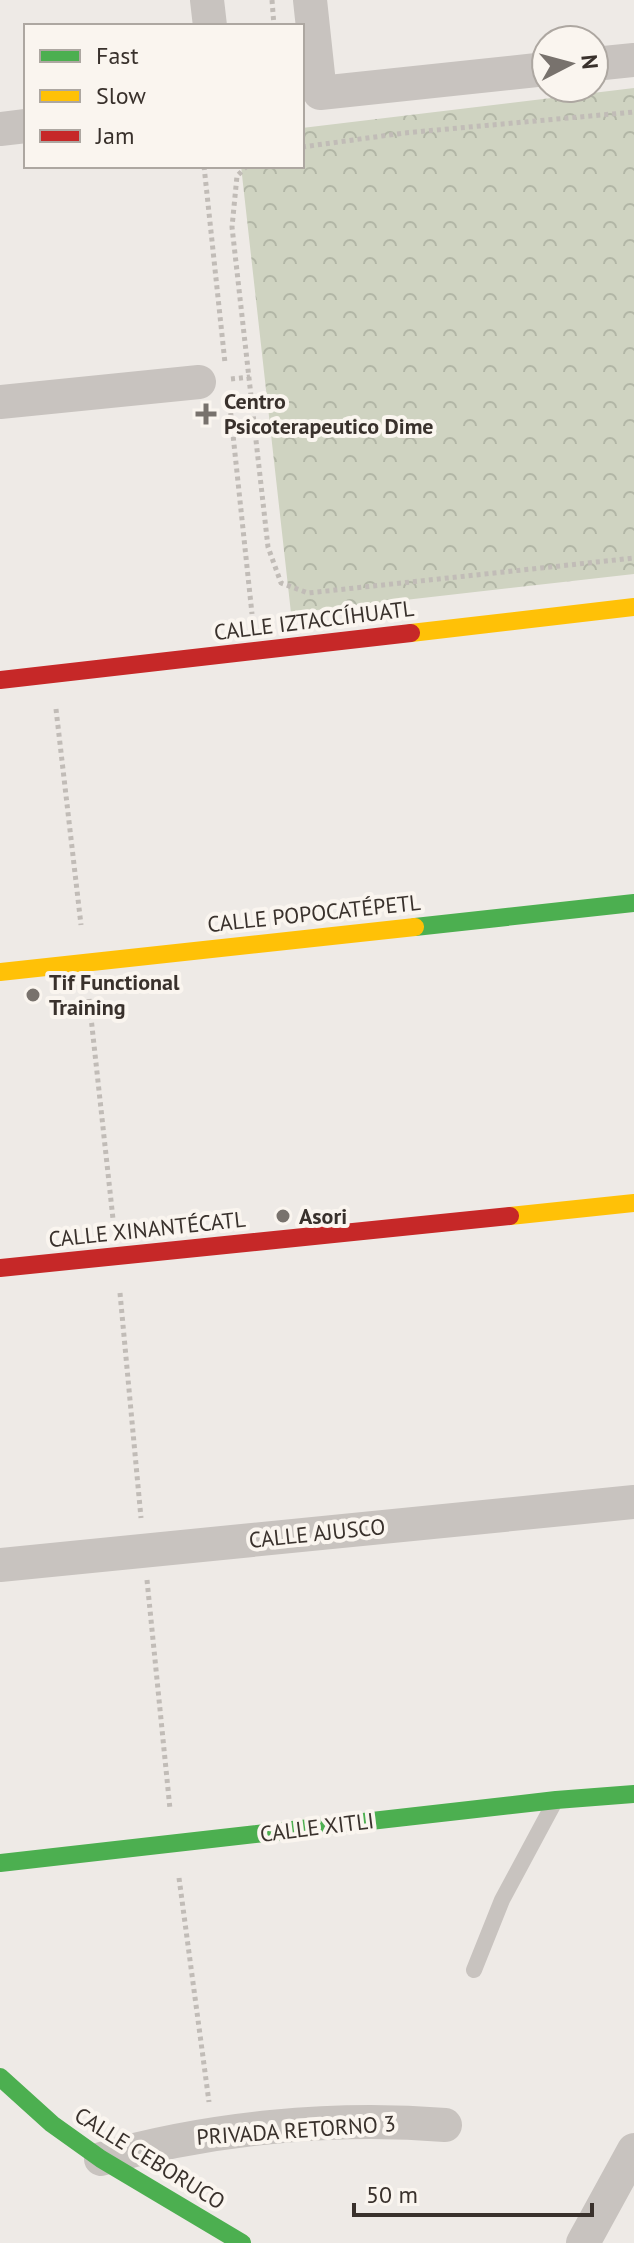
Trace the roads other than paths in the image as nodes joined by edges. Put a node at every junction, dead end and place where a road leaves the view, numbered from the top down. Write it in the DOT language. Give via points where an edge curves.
graph roads {
  1 [pos="207,0"];
  2 [pos="310,0"];
  3 [pos="210,24"];
  4 [pos="634,60"];
  5 [pos="610,62"];
  6 [pos="530,71"];
  7 [pos="24,126"];
  8 [pos="0,129"];
  9 [pos="218,380"];
  10 [pos="0,402"];
  11 [pos="634,607"];
  12 [pos="0,680"];
  13 [pos="634,903"];
  14 [pos="0,972"];
  15 [pos="634,1203"];
  16 [pos="0,1268"];
  17 [pos="634,1502"];
  18 [pos="0,1565"];
  19 [pos="634,1794"];
  20 [pos="556,1800"];
  21 [pos="0,1863"];
  22 [pos="474,1970"];
  23 [pos="0,2077"];
  24 [pos="445,2125"];
  25 [pos="634,2150"];
  26 [pos="101,2159"];
  27 [pos="242,2243"];
  28 [pos="583,2243"];
  1 -- 3 [label="street"];
  2 -- 6 [label="street" via="320,93"];
  4 -- 5 [label="street"];
  7 -- 8 [label="street"];
  9 -- 10 [label="street"];
  11 -- 12 [label="street, CALLE IZTACCÍHUATL"];
  13 -- 14 [label="street, CALLE POPOCATÉPETL"];
  15 -- 16 [label="street, CALLE XINANTÉCATL"];
  17 -- 18 [label="street, CALLE AJUSCO"];
  19 -- 20 [label="street, CALLE XITLI"];
  20 -- 21 [label="street, CALLE XITLI"];
  20 -- 22 [label="lane" via="502,1900"];
  23 -- 26 [label="street, CALLE CEBORUCO"];
  24 -- 26 [label="street, PRIVADA RETORNO 3" via="398,2121 214,2135 156,2143"];
  25 -- 28 [label="street"];
  26 -- 27 [label="street, CALLE CEBORUCO"];
}
